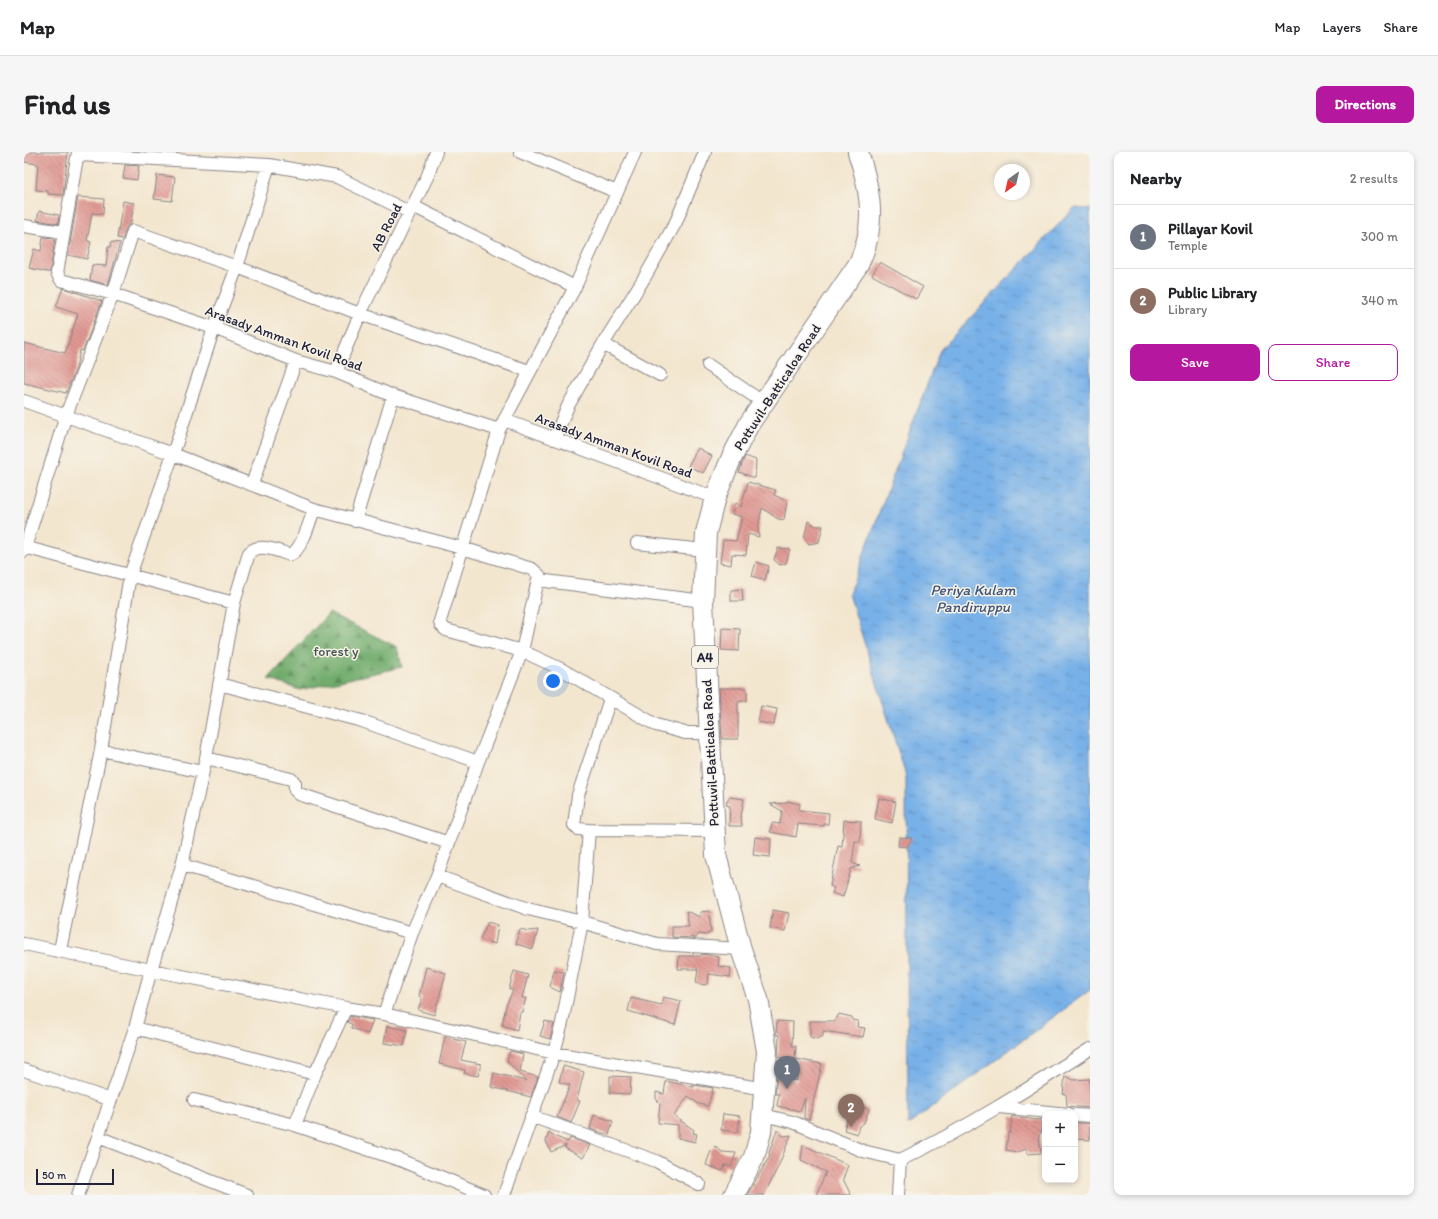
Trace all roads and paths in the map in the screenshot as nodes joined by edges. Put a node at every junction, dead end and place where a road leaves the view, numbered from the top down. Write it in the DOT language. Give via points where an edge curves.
graph roads {
  1 [pos="436,152"];
  2 [pos="520,152"];
  3 [pos="635,152"];
  4 [pos="705,152"];
  5 [pos="858,152"];
  6 [pos="78,154"];
  7 [pos="270,165"];
  8 [pos="617,192"];
  9 [pos="411,209"];
  10 [pos="24,226"];
  11 [pos="63,232"];
  12 [pos="237,267"];
  13 [pos="575,287"];
  14 [pos="113,294"];
  15 [pos="360,314"];
  16 [pos="214,328"];
  17 [pos="603,344"];
  18 [pos="296,361"];
  19 [pos="708,364"];
  20 [pos="529,371"];
  21 [pos="336,372"];
  22 [pos="660,375"];
  23 [pos="393,396"];
  24 [pos="24,401"];
  25 [pos="764,403"];
  26 [pos="66,415"];
  27 [pos="501,425"];
  28 [pos="554,439"];
  29 [pos="173,454"];
  30 [pos="252,484"];
  31 [pos="715,498"];
  32 [pos="314,509"];
  33 [pos="355,521"];
  34 [pos="637,543"];
  35 [pos="462,548"];
  36 [pos="24,549"];
  37 [pos="704,550"];
  38 [pos="130,575"];
  39 [pos="538,580"];
  40 [pos="703,601"];
  41 [pos="234,603"];
  42 [pos="522,651"];
  43 [pos="219,684"];
  44 [pos="610,699"];
  45 [pos="709,733"];
  46 [pos="101,750"];
  47 [pos="206,758"];
  48 [pos="478,762"];
  49 [pos="202,772"];
  50 [pos="589,830"];
  51 [pos="714,831"];
  52 [pos="449,843"];
  53 [pos="182,865"];
  54 [pos="437,876"];
  55 [pos="582,922"];
  56 [pos="412,933"];
  57 [pos="24,944"];
  58 [pos="741,948"];
  59 [pos="60,950"];
  60 [pos="151,970"];
  61 [pos="346,1008"];
  62 [pos="384,1014"];
  63 [pos="136,1028"];
  64 [pos="1090,1049"];
  65 [pos="554,1053"];
  66 [pos="24,1070"];
  67 [pos="315,1074"];
  68 [pos="765,1088"];
  69 [pos="111,1100"];
  70 [pos="194,1100"];
  71 [pos="999,1107"];
  72 [pos="1042,1111"];
  73 [pos="1078,1114"];
  74 [pos="763,1115"];
  75 [pos="531,1116"];
  76 [pos="1090,1116"];
  77 [pos="295,1126"];
  78 [pos="98,1137"];
  79 [pos="900,1160"];
  80 [pos="699,1184"];
  81 [pos="78,1195"];
  82 [pos="247,1195"];
  83 [pos="484,1195"];
  84 [pos="504,1195"];
  85 [pos="734,1195"];
  86 [pos="898,1195"];
  1 -- 9 [label="street, AB Road"];
  2 -- 8 [label="street"];
  3 -- 8 [label="street"];
  4 -- 17 [label="street" via="676,222"];
  5 -- 25 [label="highway, Pottuvil-Batticaloa Road / A4" via="867,183 870,208 870,234 867,245 858,265"];
  6 -- 7 [label="street"];
  6 -- 11 [label="street"];
  7 -- 9 [label="street" via="337,177"];
  7 -- 12 [label="street"];
  8 -- 13 [label="street"];
  9 -- 13 [label="street"];
  9 -- 15 [label="street, AB Road"];
  10 -- 11 [label="street"];
  11 -- 14 [label="street, Arasady Amman Kovil Road" via="58,277"];
  12 -- 14 [label="street" via="133,231"];
  12 -- 15 [label="street"];
  12 -- 16 [label="street"];
  13 -- 20 [label="street"];
  14 -- 16 [label="street, Arasady Amman Kovil Road"];
  14 -- 26 [label="street"];
  15 -- 20 [label="street"];
  15 -- 21 [label="street, AB Road"];
  16 -- 18 [label="street, Arasady Amman Kovil Road"];
  16 -- 29 [label="street"];
  17 -- 22 [label="street"];
  17 -- 28 [label="street" via="568,406"];
  18 -- 21 [label="street, Arasady Amman Kovil Road"];
  18 -- 30 [label="street"];
  19 -- 25 [label="street"];
  20 -- 27 [label="street"];
  21 -- 23 [label="street, Arasady Amman Kovil Road"];
  23 -- 27 [label="street, Arasady Amman Kovil Road"];
  23 -- 33 [label="street"];
  24 -- 26 [label="street"];
  25 -- 31 [label="highway, Pottuvil-Batticaloa Road / A4" via="731,459"];
  26 -- 29 [label="street"];
  26 -- 36 [label="street"];
  27 -- 28 [label="street, Arasady Amman Kovil Road"];
  27 -- 35 [label="street"];
  28 -- 31 [label="street, Arasady Amman Kovil Road"];
  29 -- 30 [label="street"];
  29 -- 38 [label="street"];
  30 -- 32 [label="street"];
  31 -- 37 [label="highway, Pottuvil-Batticaloa Road / A4" via="708,519"];
  32 -- 33 [label="street"];
  32 -- 41 [label="street" via="299,546 293,554 266,548 250,551"];
  33 -- 35 [label="street"];
  34 -- 37 [label="street"];
  35 -- 39 [label="street" via="532,569 539,575"];
  35 -- 42 [label="street" via="440,621 441,625 446,630"];
  36 -- 38 [label="street"];
  37 -- 40 [label="highway, Pottuvil-Batticaloa Road / A4"];
  38 -- 41 [label="street"];
  38 -- 46 [label="street"];
  39 -- 40 [label="street"];
  39 -- 42 [label="street"];
  40 -- 45 [label="highway, Pottuvil-Batticaloa Road / A4"];
  41 -- 43 [label="street"];
  42 -- 44 [label="street" via="561,669"];
  42 -- 48 [label="street"];
  43 -- 47 [label="street"];
  43 -- 48 [label="street" via="362,721"];
  44 -- 45 [label="street" via="656,725 686,733"];
  44 -- 50 [label="street" via="578,795 574,826"];
  45 -- 51 [label="highway, Pottuvil-Batticaloa Road / A4"];
  46 -- 49 [label="street"];
  46 -- 59 [label="street"];
  47 -- 49 [label="street"];
  47 -- 52 [label="street" via="291,779 299,794"];
  48 -- 52 [label="street"];
  49 -- 53 [label="street"];
  50 -- 51 [label="street"];
  50 -- 55 [label="street"];
  51 -- 58 [label="highway, Pottuvil-Batticaloa Road / A4" via="716,855"];
  52 -- 54 [label="street"];
  53 -- 56 [label="street"];
  53 -- 60 [label="street"];
  54 -- 55 [label="street" via="528,909"];
  54 -- 56 [label="street"];
  55 -- 58 [label="street" via="657,944"];
  55 -- 65 [label="street"];
  56 -- 62 [label="street"];
  57 -- 59 [label="street"];
  58 -- 68 [label="highway, Pottuvil-Batticaloa Road / A4" via="758,998 764,1026 767,1051"];
  59 -- 60 [label="street"];
  60 -- 61 [label="street"];
  60 -- 63 [label="street"];
  61 -- 62 [label="street"];
  61 -- 67 [label="street"];
  62 -- 65 [label="street"];
  63 -- 67 [label="street"];
  63 -- 69 [label="street"];
  64 -- 71 [label="street"];
  65 -- 68 [label="street"];
  65 -- 75 [label="street"];
  66 -- 69 [label="street"];
  67 -- 77 [label="street"];
  68 -- 74 [label="highway, Pottuvil-Batticaloa Road / A4"];
  69 -- 78 [label="street"];
  70 -- 77 [label="street"];
  71 -- 72 [label="street"];
  71 -- 79 [label="street" via="940,1141"];
  73 -- 76 [label="street"];
  74 -- 79 [label="street" via="793,1122 863,1151"];
  74 -- 85 [label="highway, Pottuvil-Batticaloa Road / A4" via="754,1158"];
  75 -- 80 [label="street" via="656,1161"];
  75 -- 84 [label="street"];
  77 -- 83 [label="street" via="400,1160"];
  78 -- 81 [label="street"];
  78 -- 82 [label="street"];
  79 -- 86 [label="street"];
}
